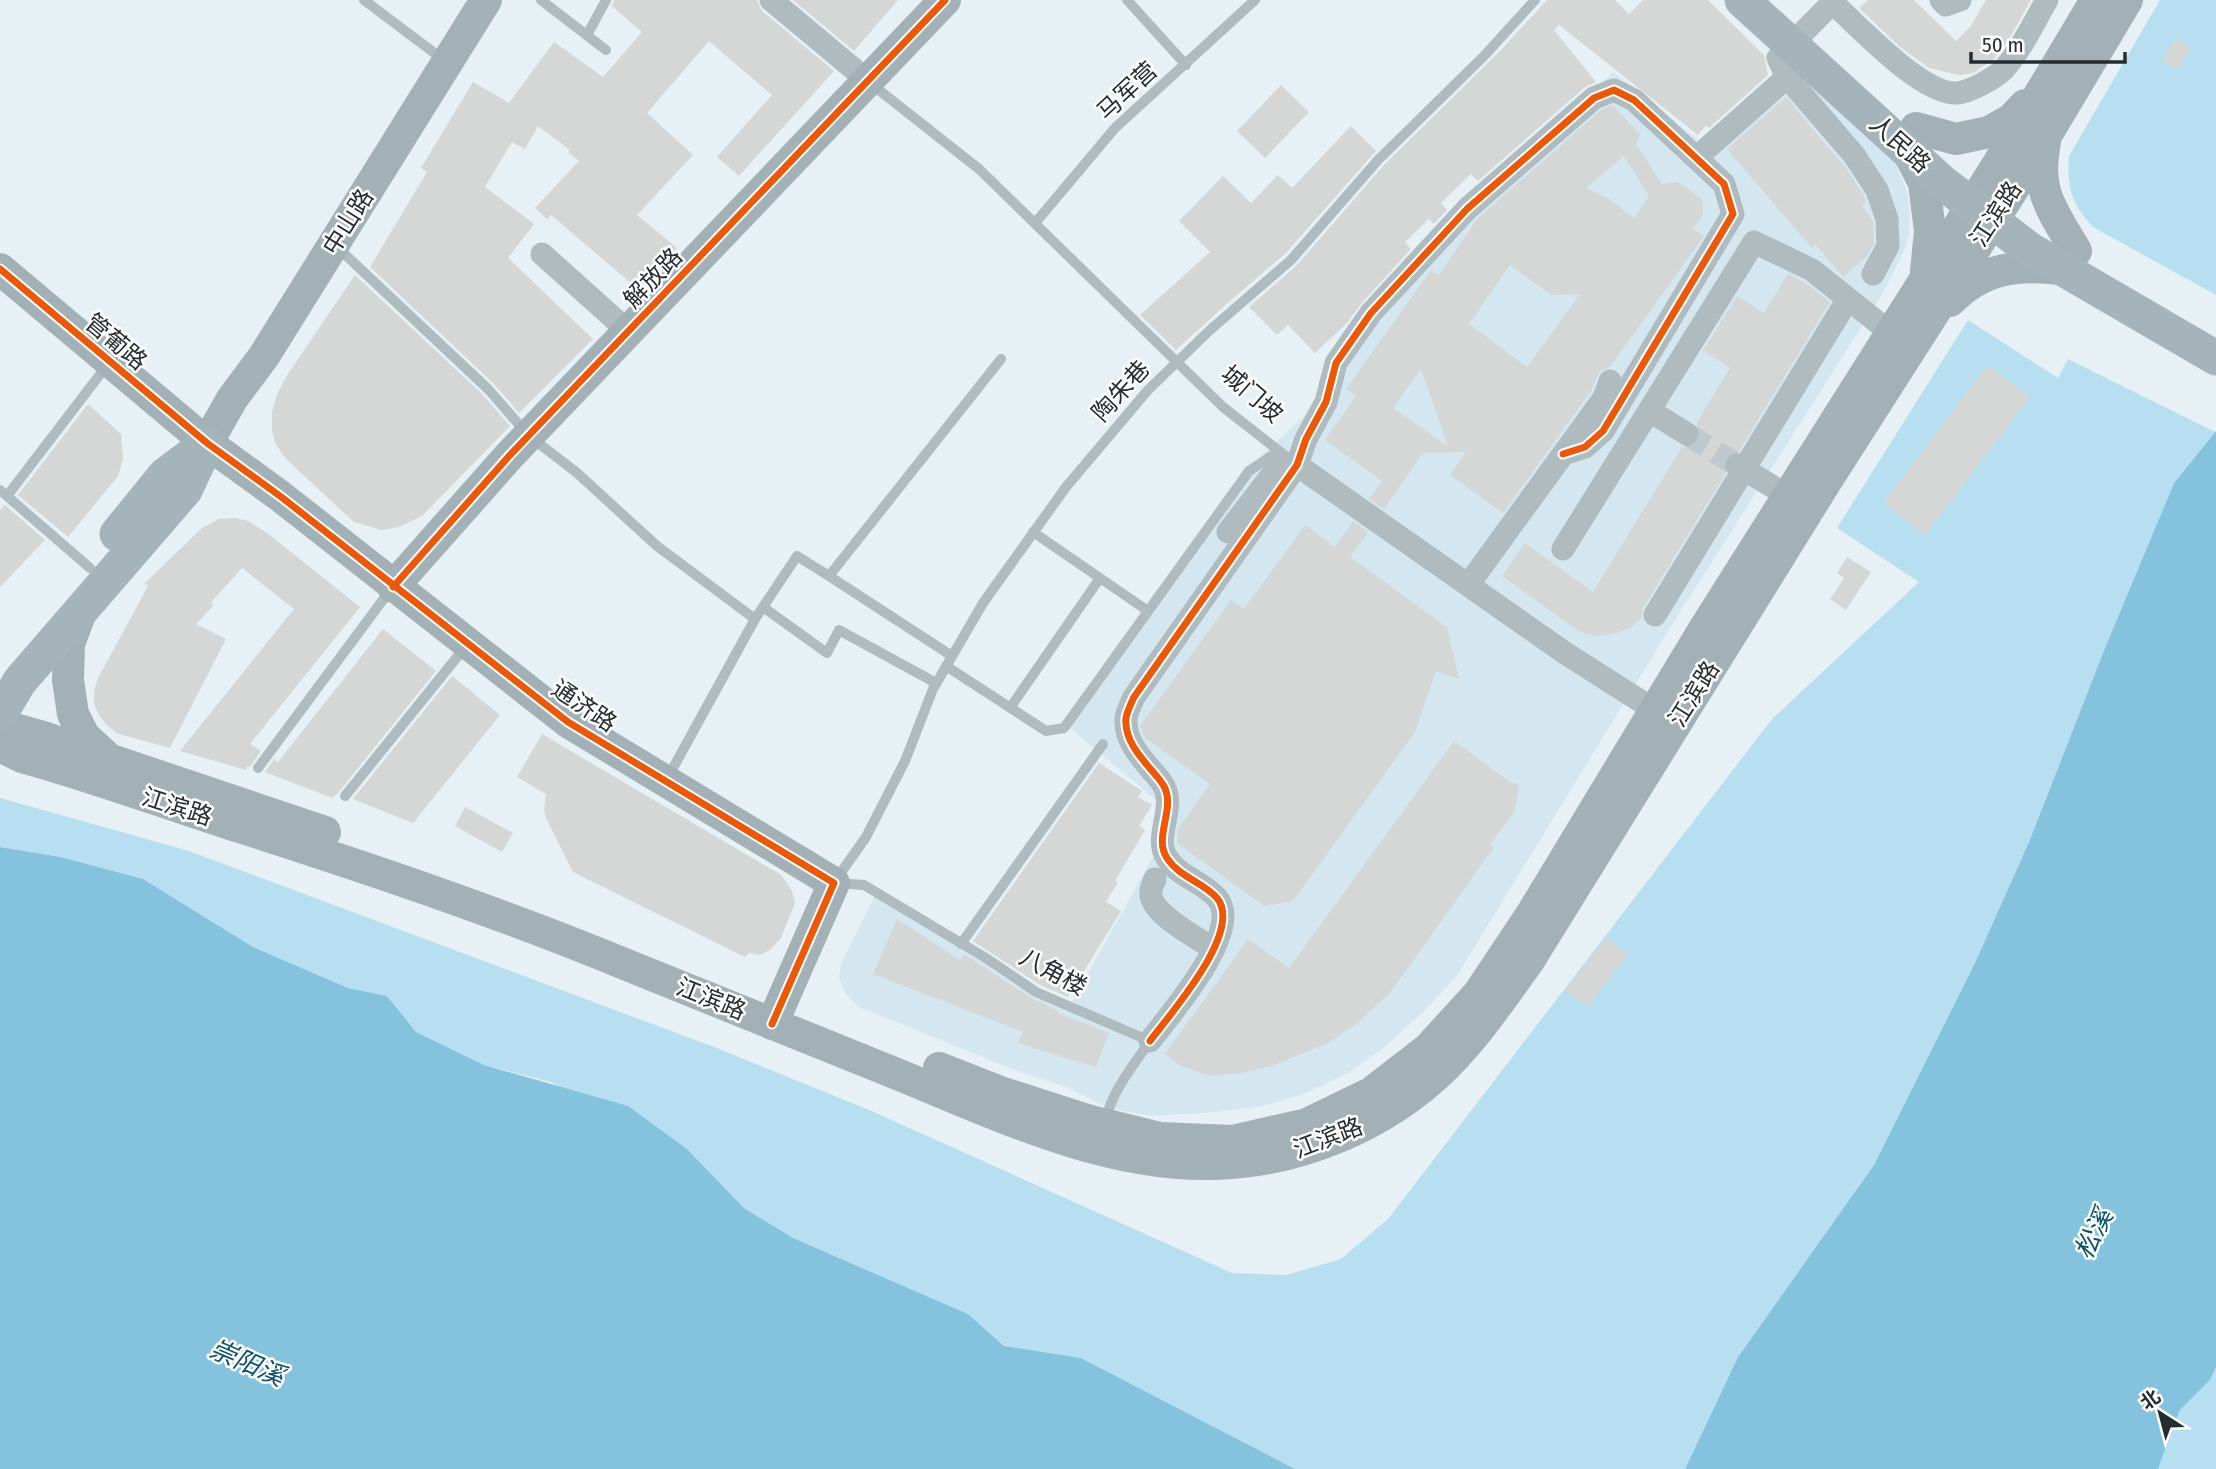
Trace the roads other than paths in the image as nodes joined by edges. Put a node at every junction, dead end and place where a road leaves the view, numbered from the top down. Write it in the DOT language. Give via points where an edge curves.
graph roads {
  1 [pos="364,0"];
  2 [pos="486,0"];
  3 [pos="541,0"];
  4 [pos="606,0"];
  5 [pos="771,0"];
  6 [pos="945,0"];
  7 [pos="1127,0"];
  8 [pos="1255,0"];
  9 [pos="1535,0"];
  10 [pos="1742,0"];
  11 [pos="1776,0"];
  12 [pos="1941,0"];
  13 [pos="1961,0"];
  14 [pos="2047,0"];
  15 [pos="2096,0"];
  16 [pos="2127,0"];
  17 [pos="1833,1"];
  18 [pos="587,35"];
  19 [pos="606,50"];
  20 [pos="1795,50"];
  21 [pos="447,63"];
  22 [pos="1186,65"];
  23 [pos="868,81"];
  24 [pos="2048,81"];
  25 [pos="2046,136"];
  26 [pos="1912,139"];
  27 [pos="1696,158"];
  28 [pos="1988,203"];
  29 [pos="1036,222"];
  30 [pos="334,244"];
  31 [pos="542,254"];
  32 [pos="2071,262"];
  33 [pos="0,269"];
  34 [pos="1874,274"];
  35 [pos="1925,278"];
  36 [pos="0,293"];
  37 [pos="1848,299"];
  38 [pos="1924,327"];
  39 [pos="2216,331"];
  40 [pos="629,332"];
  41 [pos="1891,333"];
  42 [pos="2216,358"];
  43 [pos="1001,359"];
  44 [pos="1177,362"];
  45 [pos="104,369"];
  46 [pos="1610,381"];
  47 [pos="1650,411"];
  48 [pos="1686,434"];
  49 [pos="529,436"];
  50 [pos="207,443"];
  51 [pos="1563,454"];
  52 [pos="1288,458"];
  53 [pos="1741,467"];
  54 [pos="4,493"];
  55 [pos="1788,496"];
  56 [pos="1033,532"];
  57 [pos="1228,532"];
  58 [pos="1563,549"];
  59 [pos="90,568"];
  60 [pos="829,576"];
  61 [pos="1100,579"];
  62 [pos="1468,585"];
  63 [pos="393,587"];
  64 [pos="763,607"];
  65 [pos="83,608"];
  66 [pos="1148,611"];
  67 [pos="1654,615"];
  68 [pos="755,619"];
  69 [pos="467,644"];
  70 [pos="949,661"];
  71 [pos="0,671"];
  72 [pos="936,683"];
  73 [pos="1010,708"];
  74 [pos="0,714"];
  75 [pos="1665,717"];
  76 [pos="0,725"];
  77 [pos="1103,744"];
  78 [pos="0,746"];
  79 [pos="109,759"];
  80 [pos="258,768"];
  81 [pos="665,781"];
  82 [pos="345,796"];
  83 [pos="1155,879"];
  84 [pos="834,883"];
  85 [pos="961,944"];
  86 [pos="1214,949"];
  87 [pos="776,1014"];
  88 [pos="1150,1041"];
  89 [pos="1101,1136"];
  1 -- 21 [label="lane"];
  2 -- 21 [label="main road, 中山路"];
  3 -- 18 [label="lane"];
  4 -- 18 [label="lane"];
  5 -- 23 [label="street"];
  6 -- 23 [label="main road, 解放路"];
  7 -- 22 [label="lane"];
  8 -- 22 [label="lane, 马军营"];
  9 -- 44 [label="lane, 陶朱巷" via="1378,160 1291,260"];
  10 -- 20 [label="main road, 人民路"];
  11 -- 20 [label="main road, 人民路"];
  12 -- 13 [label="street" via="1946,5"];
  14 -- 17 [label="street" via="2003,70 1984,84 1956,93 1928,85"];
  15 -- 24 [label="main road, 江滨路"];
  16 -- 25 [label="main road, 江滨路"];
  17 -- 20 [label="street"];
  18 -- 19 [label="lane"];
  20 -- 26 [label="main road, 人民路"];
  20 -- 27 [label="street"];
  20 -- 34 [label="street" via="1877,190 1887,219 1888,246"];
  21 -- 30 [label="main road, 中山路"];
  22 -- 29 [label="lane, 马军营" via="1115,128"];
  23 -- 29 [label="lane, 城门坡" via="979,169"];
  23 -- 40 [label="main road, 解放路"];
  24 -- 26 [label="main road" via="2012,119 1989,132 1956,139"];
  24 -- 28 [label="main road, 江滨路"];
  25 -- 28 [label="main road, 江滨路"];
  25 -- 32 [label="main road" via="2042,186"];
  26 -- 28 [label="main road, 人民路"];
  26 -- 35 [label="main road" via="1930,230"];
  27 -- 51 [label="street" via="1724,184 1733,214 1603,431 1585,447"];
  27 -- 52 [label="street" via="1634,100 1614,90 1594,98 1467,209 1371,313 1336,362 1326,402 1306,439"];
  28 -- 32 [label="main road, 人民路" via="2029,250"];
  28 -- 35 [label="main road, 江滨路"];
  28 -- 38 [label="main road, 江滨路"];
  29 -- 44 [label="lane, 城门坡"];
  30 -- 49 [label="lane" via="488,389"];
  30 -- 50 [label="main road, 中山路"];
  31 -- 40 [label="street"];
  32 -- 38 [label="main road" via="1981,276"];
  32 -- 39 [label="main road"];
  32 -- 42 [label="main road"];
  33 -- 45 [label="main road, 管葡路"];
  35 -- 41 [label="main road, 江滨路"];
  36 -- 45 [label="main road, 管葡路"];
  37 -- 41 [label="street"];
  37 -- 47 [label="street" via="1812,270 1754,242"];
  37 -- 53 [label="street"];
  38 -- 75 [label="main road, 江滨路"];
  40 -- 49 [label="main road, 解放路"];
  41 -- 55 [label="main road, 江滨路"];
  43 -- 60 [label="lane"];
  44 -- 52 [label="lane, 城门坡" via="1223,407"];
  44 -- 56 [label="lane, 陶朱巷" via="1066,487"];
  45 -- 50 [label="main road, 管葡路" via="149,419"];
  45 -- 54 [label="lane"];
  46 -- 51 [label="street" via="1604,397"];
  47 -- 48 [label="street"];
  47 -- 58 [label="street"];
  49 -- 63 [label="main road, 解放路"];
  49 -- 68 [label="lane" via="657,546"];
  50 -- 59 [label="main road, 中山路" via="165,475"];
  50 -- 63 [label="main road, 通济路"];
  50 -- 65 [label="main road, 中山路" via="185,490"];
  51 -- 62 [label="street"];
  52 -- 57 [label="street"];
  52 -- 62 [label="street, 城门坡"];
  52 -- 66 [label="lane" via="1249,471"];
  52 -- 86 [label="street" via="1134,697 1126,718 1134,748 1165,786 1169,809 1163,841 1166,858 1216,898 1223,909"];
  53 -- 55 [label="street"];
  53 -- 67 [label="street"];
  54 -- 59 [label="lane"];
  55 -- 75 [label="main road, 江滨路"];
  56 -- 61 [label="lane"];
  56 -- 70 [label="lane, 陶朱巷"];
  59 -- 71 [label="main road, 中山路"];
  60 -- 64 [label="lane" via="797,555"];
  60 -- 70 [label="lane"];
  61 -- 66 [label="lane"];
  61 -- 73 [label="lane"];
  62 -- 75 [label="street, 城门坡"];
  63 -- 69 [label="main road, 通济路"];
  63 -- 80 [label="lane"];
  64 -- 68 [label="lane"];
  64 -- 72 [label="lane" via="827,653 839,630"];
  65 -- 74 [label="main road, 中山路" via="20,681"];
  65 -- 79 [label="main road" via="69,643 73,714 84,736"];
  66 -- 73 [label="lane" via="1064,728 1046,731"];
  68 -- 81 [label="lane"];
  69 -- 81 [label="main road, 通济路" via="568,722"];
  69 -- 82 [label="lane"];
  70 -- 72 [label="lane, 陶朱巷"];
  70 -- 73 [label="lane"];
  72 -- 84 [label="lane, 陶朱巷" via="905,761 866,837"];
  75 -- 89 [label="main road, 江滨路" via="1528,962 1444,1068 1410,1097 1328,1142 1253,1161 1175,1164 1115,1154"];
  76 -- 79 [label="main road, 江滨路"];
  77 -- 85 [label="lane"];
  78 -- 87 [label="main road, 江滨路" via="467,902"];
  79 -- 87 [label="main road, 江滨路" via="605,932"];
  81 -- 84 [label="main road, 通济路"];
  83 -- 86 [label="street" via="1150,892 1153,904"];
  84 -- 85 [label="lane, 八角楼" via="864,885"];
  84 -- 87 [label="main road"];
  85 -- 88 [label="lane, 八角楼" via="1036,992"];
  86 -- 88 [label="street"];
  87 -- 89 [label="main road, 江滨路" via="991,1112"];
  88 -- 89 [label="lane" via="1121,1082"];
}
